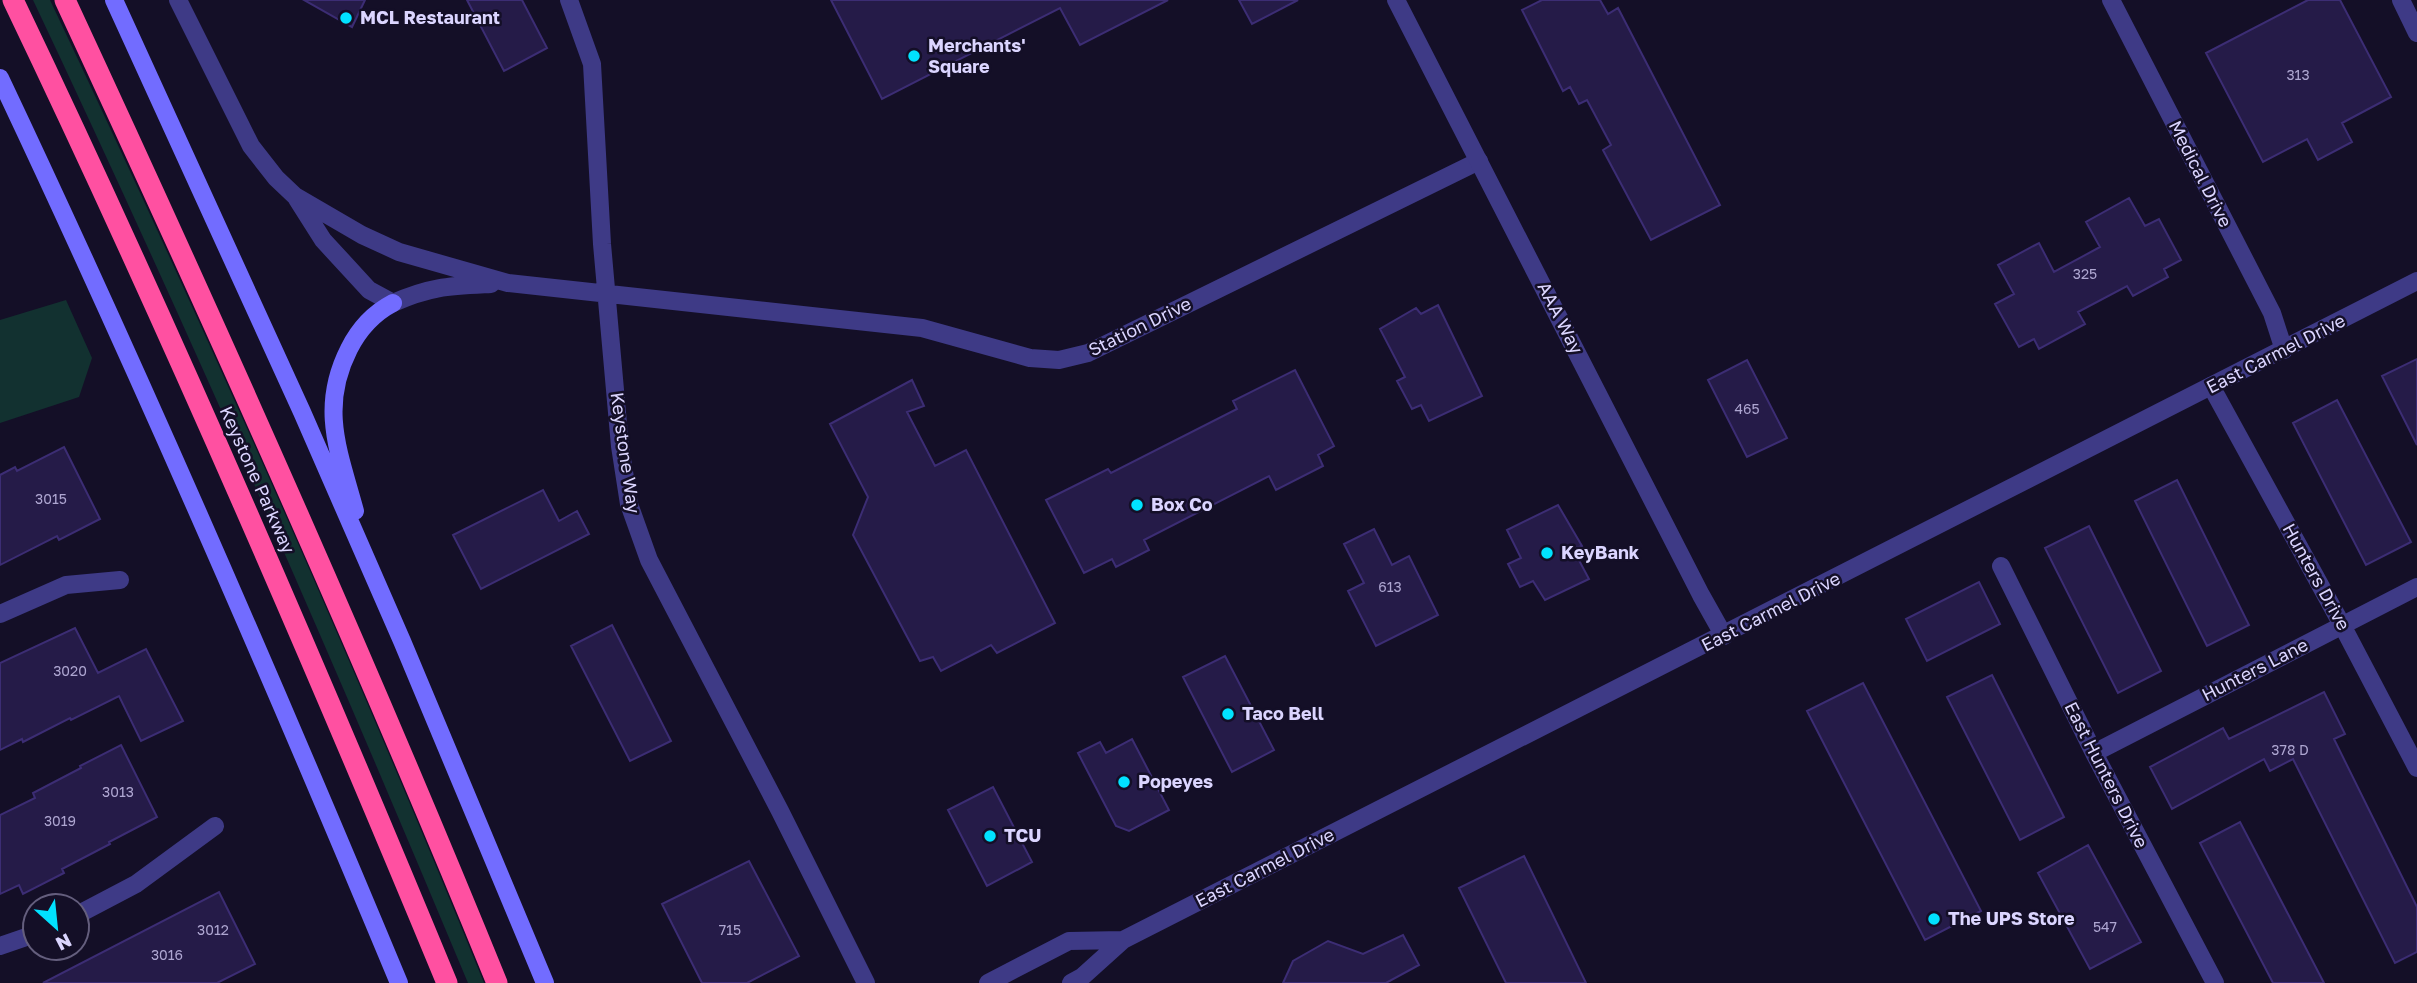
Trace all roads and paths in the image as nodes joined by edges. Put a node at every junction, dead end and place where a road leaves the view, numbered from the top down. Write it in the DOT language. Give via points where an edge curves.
graph roads {
  1 [pos="13,0"];
  2 [pos="65,0"];
  3 [pos="114,0"];
  4 [pos="178,0"];
  5 [pos="569,0"];
  6 [pos="1396,0"];
  7 [pos="2111,0"];
  8 [pos="2401,0"];
  9 [pos="2417,33"];
  10 [pos="0,78"];
  11 [pos="1479,161"];
  12 [pos="295,196"];
  13 [pos="2417,281"];
  14 [pos="508,283"];
  15 [pos="608,295"];
  16 [pos="393,303"];
  17 [pos="2284,350"];
  18 [pos="2211,386"];
  19 [pos="369,565"];
  20 [pos="2001,566"];
  21 [pos="120,580"];
  22 [pos="2417,587"];
  23 [pos="0,614"];
  24 [pos="2342,625"];
  25 [pos="1724,636"];
  26 [pos="2094,753"];
  27 [pos="2417,768"];
  28 [pos="215,826"];
  29 [pos="91,908"];
  30 [pos="21,939"];
  31 [pos="1124,940"];
  32 [pos="0,946"];
  33 [pos="399,983"];
  34 [pos="447,983"];
  35 [pos="497,983"];
  36 [pos="545,983"];
  37 [pos="866,983"];
  38 [pos="988,983"];
  39 [pos="1071,983"];
  40 [pos="2215,983"];
  1 -- 34 [label="highway, Keystone Parkway" via="227,468"];
  2 -- 35 [label="highway, Keystone Parkway" via="275,459"];
  3 -- 19 [label="main road"];
  4 -- 12 [label="street" via="251,146"];
  5 -- 15 [label="street, Keystone Way" via="591,58"];
  6 -- 11 [label="street, AAA Way"];
  7 -- 17 [label="street, Medical Drive" via="2272,313"];
  8 -- 9 [label="street"];
  10 -- 33 [label="main road" via="225,574"];
  11 -- 15 [label="street, Station Drive" via="1088,353 1066,359 1007,354 922,328"];
  11 -- 25 [label="street, AAA Way"];
  12 -- 14 [label="street" via="398,252"];
  12 -- 16 [label="street" via="323,240 369,290"];
  13 -- 17 [label="street, East Carmel Drive"];
  14 -- 15 [label="street, Station Drive"];
  14 -- 16 [label="street" via="439,286"];
  15 -- 37 [label="street, Keystone Way" via="620,446 639,534"];
  16 -- 19 [label="main road" via="360,330 341,364 333,394 335,437"];
  17 -- 18 [label="street, East Carmel Drive"];
  18 -- 24 [label="street, Hunters Drive"];
  18 -- 25 [label="street, East Carmel Drive"];
  19 -- 36 [label="main road"];
  20 -- 26 [label="street, East Hunters Drive"];
  21 -- 23 [label="street" via="66,585"];
  22 -- 24 [label="street, Hunters Lane"];
  24 -- 26 [label="street, Hunters Lane"];
  24 -- 27 [label="street, Hunters Drive"];
  25 -- 31 [label="street, East Carmel Drive"];
  26 -- 40 [label="street, East Hunters Drive"];
  28 -- 29 [label="street" via="136,884"];
  30 -- 32 [label="street"];
  31 -- 38 [label="street, East Carmel Drive" via="1069,941"];
  31 -- 39 [label="street, East Carmel Drive"];
}
